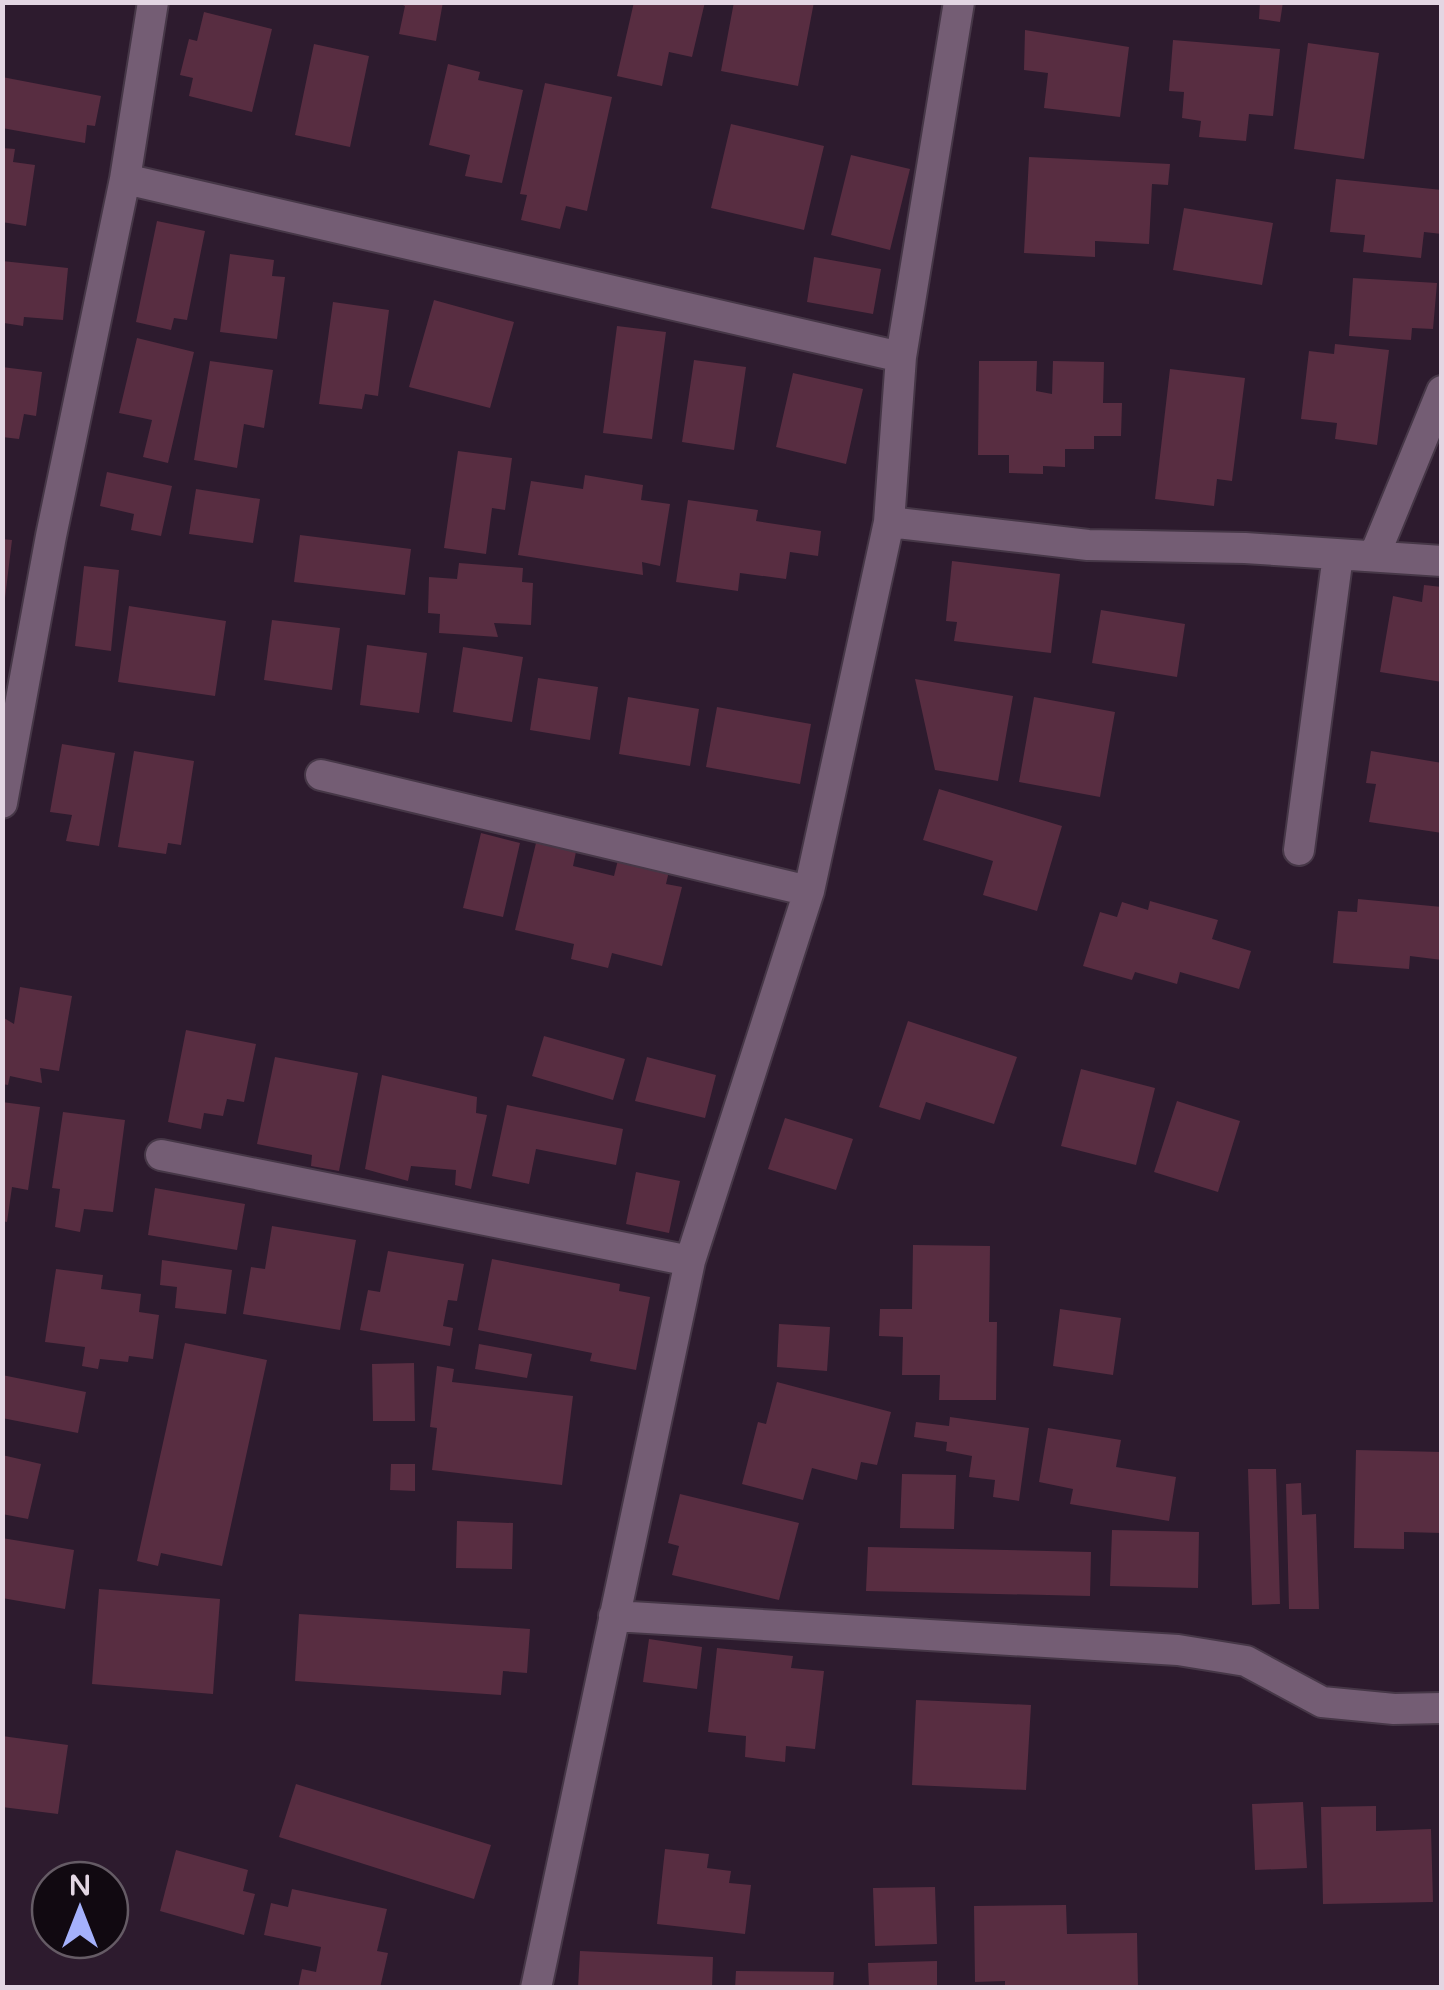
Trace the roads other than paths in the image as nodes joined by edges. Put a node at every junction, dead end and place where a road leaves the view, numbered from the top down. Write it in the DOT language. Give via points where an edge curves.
graph roads {
  1 [pos="152,2"];
  2 [pos="959,2"];
  3 [pos="125,179"];
  4 [pos="901,358"];
  5 [pos="1442,390"];
  6 [pos="888,522"];
  7 [pos="1375,554"];
  8 [pos="1338,555"];
  9 [pos="1442,561"];
  10 [pos="321,775"];
  11 [pos="2,804"];
  12 [pos="1299,850"];
  13 [pos="809,890"];
  14 [pos="162,1155"];
  15 [pos="690,1261"];
  16 [pos="614,1616"];
  17 [pos="1442,1708"];
  18 [pos="536,1988"];
  1 -- 3 [label="street"];
  2 -- 4 [label="street"];
  3 -- 4 [label="street"];
  3 -- 11 [label="street"];
  4 -- 6 [label="street"];
  5 -- 7 [label="street"];
  6 -- 8 [label="street" via="1088,546"];
  6 -- 13 [label="street"];
  7 -- 8 [label="street"];
  7 -- 9 [label="street"];
  8 -- 12 [label="street"];
  10 -- 13 [label="street"];
  13 -- 15 [label="street"];
  14 -- 15 [label="street"];
  15 -- 16 [label="street"];
  16 -- 17 [label="street" via="1178,1650 1246,1660 1322,1702"];
  16 -- 18 [label="street"];
}
